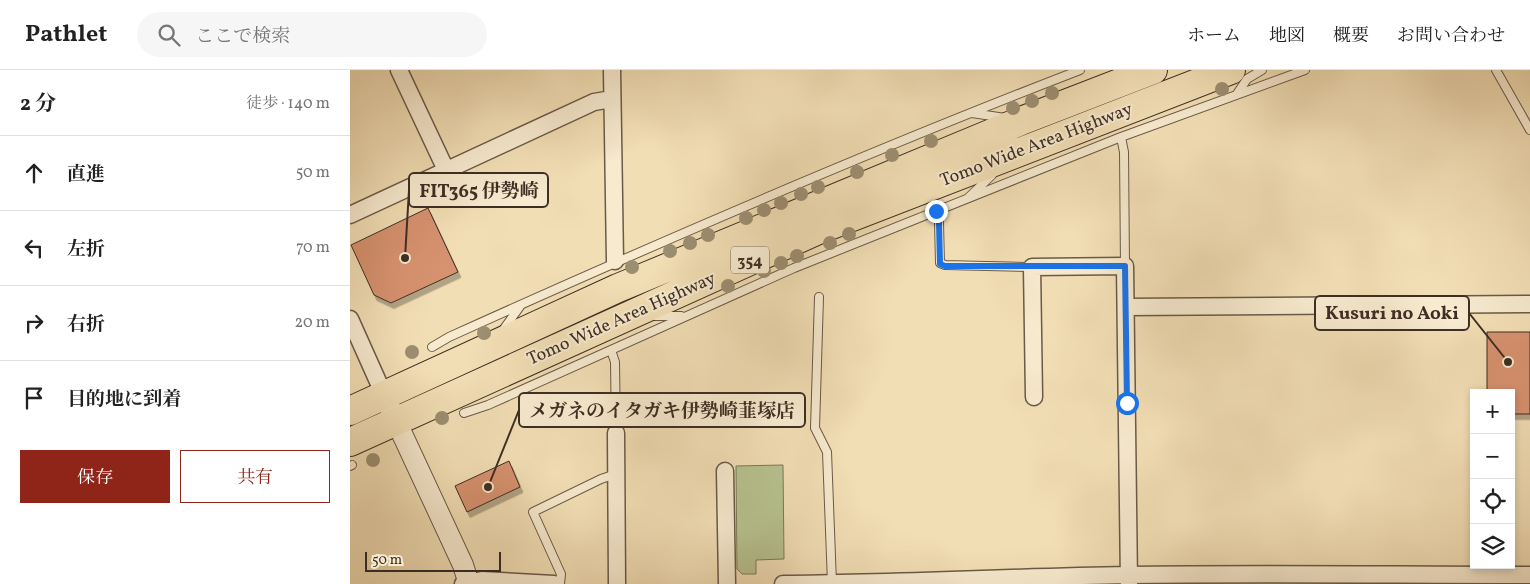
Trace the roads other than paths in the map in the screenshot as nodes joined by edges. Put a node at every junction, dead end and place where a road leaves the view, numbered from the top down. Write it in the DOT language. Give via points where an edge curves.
graph roads {
  1 [pos="399,70"];
  2 [pos="612,70"];
  3 [pos="1080,70"];
  4 [pos="1262,70"];
  5 [pos="1305,70"];
  6 [pos="1496,70"];
  7 [pos="1150,71"];
  8 [pos="1233,82"];
  9 [pos="1158,98"];
  10 [pos="612,99"];
  11 [pos="970,112"];
  12 [pos="1021,121"];
  13 [pos="1530,130"];
  14 [pos="1121,137"];
  15 [pos="1007,155"];
  16 [pos="446,170"];
  17 [pos="967,198"];
  18 [pos="936,211"];
  19 [pos="350,215"];
  20 [pos="615,261"];
  21 [pos="1125,266"];
  22 [pos="1032,267"];
  23 [pos="819,297"];
  24 [pos="522,304"];
  25 [pos="1530,304"];
  26 [pos="1126,307"];
  27 [pos="625,316"];
  28 [pos="686,316"];
  29 [pos="350,319"];
  30 [pos="493,344"];
  31 [pos="432,347"];
  32 [pos="611,350"];
  33 [pos="384,395"];
  34 [pos="1034,397"];
  35 [pos="350,410"];
  36 [pos="464,413"];
  37 [pos="396,420"];
  38 [pos="616,433"];
  39 [pos="351,457"];
  40 [pos="725,471"];
  41 [pos="616,474"];
  42 [pos="1530,575"];
  43 [pos="1129,580"];
  44 [pos="1430,580"];
  45 [pos="921,583"];
  46 [pos="467,584"];
  47 [pos="554,584"];
  48 [pos="560,584"];
  49 [pos="617,584"];
  50 [pos="727,584"];
  51 [pos="783,584"];
  52 [pos="832,584"];
  1 -- 16 [label="street"];
  2 -- 10 [label="street"];
  3 -- 11 [label="lane"];
  4 -- 8 [label="lane" via="1247,80"];
  5 -- 8 [label="lane"];
  6 -- 13 [label="lane"];
  7 -- 9 [label="street"];
  7 -- 12 [label="highway, Tomo Wide Area Highway / 354"];
  8 -- 9 [label="highway, Tomo Wide Area Highway / 354"];
  8 -- 14 [label="lane"];
  9 -- 15 [label="highway, Tomo Wide Area Highway / 354"];
  10 -- 16 [label="street" via="594,102"];
  10 -- 20 [label="street"];
  11 -- 12 [label="lane"];
  11 -- 20 [label="lane"];
  12 -- 30 [label="highway, Tomo Wide Area Highway / 354" via="618,288"];
  14 -- 17 [label="lane"];
  14 -- 21 [label="lane" via="1124,152"];
  15 -- 17 [label="lane" via="996,171"];
  15 -- 27 [label="highway, Tomo Wide Area Highway / 354" via="816,231"];
  16 -- 19 [label="street"];
  17 -- 18 [label="lane"];
  18 -- 22 [label="lane" via="940,264"];
  18 -- 28 [label="lane"];
  20 -- 24 [label="lane"];
  21 -- 22 [label="street"];
  21 -- 26 [label="street"];
  22 -- 34 [label="street"];
  23 -- 52 [label="lane" via="816,428 827,452"];
  24 -- 30 [label="lane"];
  24 -- 31 [label="lane"];
  25 -- 26 [label="street"];
  26 -- 43 [label="street"];
  27 -- 28 [label="lane"];
  27 -- 37 [label="highway, Tomo Wide Area Highway / 354"];
  28 -- 32 [label="lane"];
  29 -- 33 [label="street"];
  30 -- 33 [label="highway, Tomo Wide Area Highway / 354"];
  32 -- 36 [label="lane"];
  32 -- 38 [label="lane" via="615,362"];
  33 -- 35 [label="highway, Tomo Wide Area Highway / 354"];
  33 -- 37 [label="street"];
  37 -- 39 [label="highway, Tomo Wide Area Highway / 354"];
  37 -- 46 [label="street" via="463,565"];
  38 -- 41 [label="street"];
  40 -- 50 [label="street"];
  41 -- 48 [label="lane" via="600,478 533,512 562,574"];
  41 -- 49 [label="street"];
  42 -- 44 [label="street"];
  43 -- 44 [label="street"];
  43 -- 45 [label="street" via="976,578"];
  45 -- 52 [label="street"];
  46 -- 47 [label="street" via="482,580"];
  51 -- 52 [label="street"];
}
